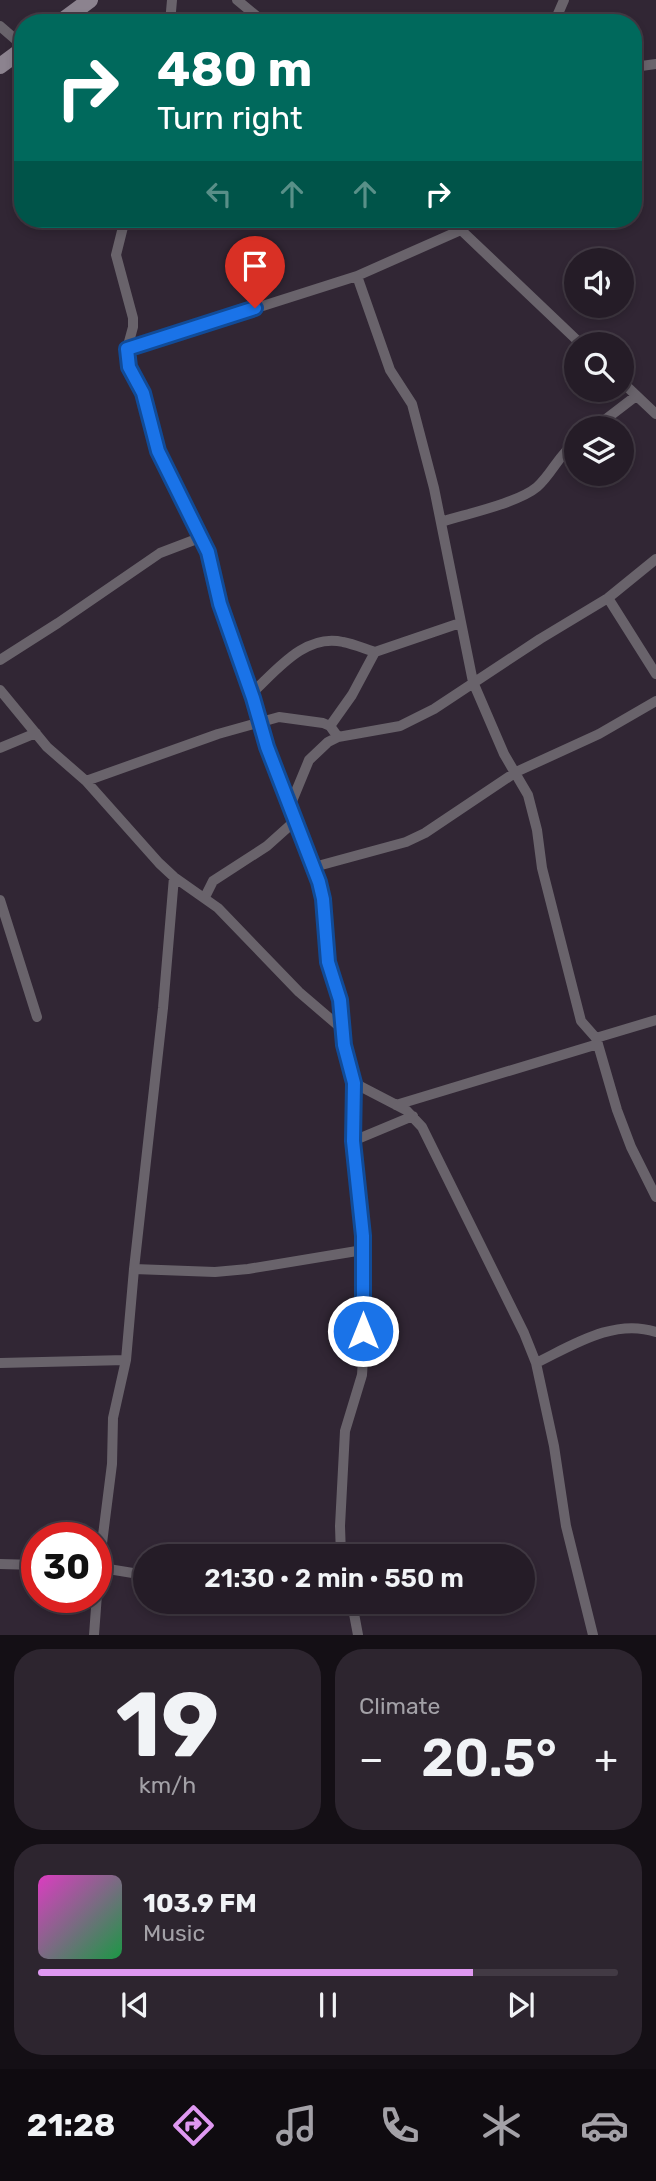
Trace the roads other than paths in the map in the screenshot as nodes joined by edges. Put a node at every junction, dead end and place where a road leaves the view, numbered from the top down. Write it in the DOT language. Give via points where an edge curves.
graph roads {
  1 [pos="90,0"];
  2 [pos="237,0"];
  3 [pos="71,14"];
  4 [pos="254,14"];
  5 [pos="0,26"];
  6 [pos="14,39"];
  7 [pos="14,54"];
  8 [pos="0,66"];
  9 [pos="123,228"];
  10 [pos="461,230"];
  11 [pos="357,276"];
  12 [pos="568,332"];
  13 [pos="127,349"];
  14 [pos="636,396"];
  15 [pos="656,414"];
  16 [pos="610,416"];
  17 [pos="564,453"];
  18 [pos="440,522"];
  19 [pos="202,537"];
  20 [pos="656,559"];
  21 [pos="608,598"];
  22 [pos="460,623"];
  23 [pos="375,652"];
  24 [pos="0,660"];
  25 [pos="656,674"];
  26 [pos="473,682"];
  27 [pos="0,690"];
  28 [pos="252,693"];
  29 [pos="656,701"];
  30 [pos="260,722"];
  31 [pos="330,726"];
  32 [pos="36,733"];
  33 [pos="338,737"];
  34 [pos="0,748"];
  35 [pos="516,772"];
  36 [pos="86,781"];
  37 [pos="290,806"];
  38 [pos="296,821"];
  39 [pos="314,867"];
  40 [pos="174,877"];
  41 [pos="205,897"];
  42 [pos="0,900"];
  43 [pos="37,1017"];
  44 [pos="656,1020"];
  45 [pos="341,1028"];
  46 [pos="597,1041"];
  47 [pos="354,1083"];
  48 [pos="396,1105"];
  49 [pos="413,1116"];
  50 [pos="353,1141"];
  51 [pos="656,1197"];
  52 [pos="363,1250"];
  53 [pos="134,1269"];
  54 [pos="656,1332"];
  55 [pos="126,1360"];
  56 [pos="0,1363"];
  57 [pos="536,1363"];
  58 [pos="104,1522"];
  59 [pos="341,1544"];
  60 [pos="0,1564"];
  61 [pos="21,1565"];
  62 [pos="112,1569"];
  63 [pos="133,1573"];
  64 [pos="95,1613"];
  65 [pos="354,1614"];
  66 [pos="94,1635"];
  67 [pos="358,1635"];
  68 [pos="593,1635"];
  1 -- 3 [label="street"];
  2 -- 4 [label="street"];
  5 -- 6 [label="street"];
  7 -- 8 [label="street"];
  9 -- 13 [label="street" via="116,255 133,318"];
  10 -- 11 [label="street"];
  10 -- 12 [label="street"];
  11 -- 13 [label="street"];
  11 -- 18 [label="street" via="390,369 412,404"];
  13 -- 19 [label="street" via="158,451"];
  14 -- 15 [label="street"];
  14 -- 16 [label="street"];
  17 -- 18 [label="street" via="540,485 524,496"];
  18 -- 22 [label="street"];
  19 -- 24 [label="street" via="160,553"];
  19 -- 28 [label="street"];
  20 -- 21 [label="street"];
  21 -- 25 [label="street"];
  21 -- 26 [label="street"];
  22 -- 23 [label="street"];
  22 -- 26 [label="street"];
  23 -- 28 [label="street" via="341,641 316,643 294,654"];
  23 -- 31 [label="street"];
  26 -- 33 [label="street" via="400,726"];
  26 -- 35 [label="street"];
  27 -- 32 [label="street"];
  28 -- 30 [label="street"];
  29 -- 35 [label="street" via="599,734"];
  30 -- 31 [label="street" via="285,717"];
  30 -- 36 [label="street"];
  30 -- 37 [label="street"];
  31 -- 33 [label="street"];
  32 -- 34 [label="street"];
  32 -- 36 [label="street"];
  33 -- 37 [label="street" via="309,760"];
  35 -- 39 [label="street" via="406,842"];
  35 -- 46 [label="street" via="534,817 577,1009"];
  36 -- 40 [label="street"];
  37 -- 38 [label="street"];
  38 -- 39 [label="street"];
  38 -- 41 [label="street" via="214,881"];
  39 -- 45 [label="street" via="323,899 328,962 340,1000"];
  40 -- 41 [label="street"];
  40 -- 53 [label="street"];
  41 -- 45 [label="street"];
  42 -- 43 [label="street"];
  44 -- 46 [label="street"];
  45 -- 47 [label="street"];
  46 -- 48 [label="street"];
  46 -- 51 [label="street" via="617,1110"];
  47 -- 48 [label="street"];
  47 -- 50 [label="street"];
  48 -- 49 [label="street"];
  49 -- 50 [label="street"];
  49 -- 57 [label="street"];
  50 -- 52 [label="street"];
  52 -- 53 [label="street" via="215,1272"];
  52 -- 59 [label="street" via="363,1367 345,1431"];
  53 -- 55 [label="street"];
  54 -- 57 [label="street" via="632,1327 594,1335"];
  55 -- 56 [label="street"];
  55 -- 58 [label="street" via="113,1418"];
  57 -- 68 [label="street" via="566,1526"];
  60 -- 61 [label="street"];
  62 -- 63 [label="street"];
  64 -- 66 [label="street"];
  65 -- 67 [label="street"];
}
